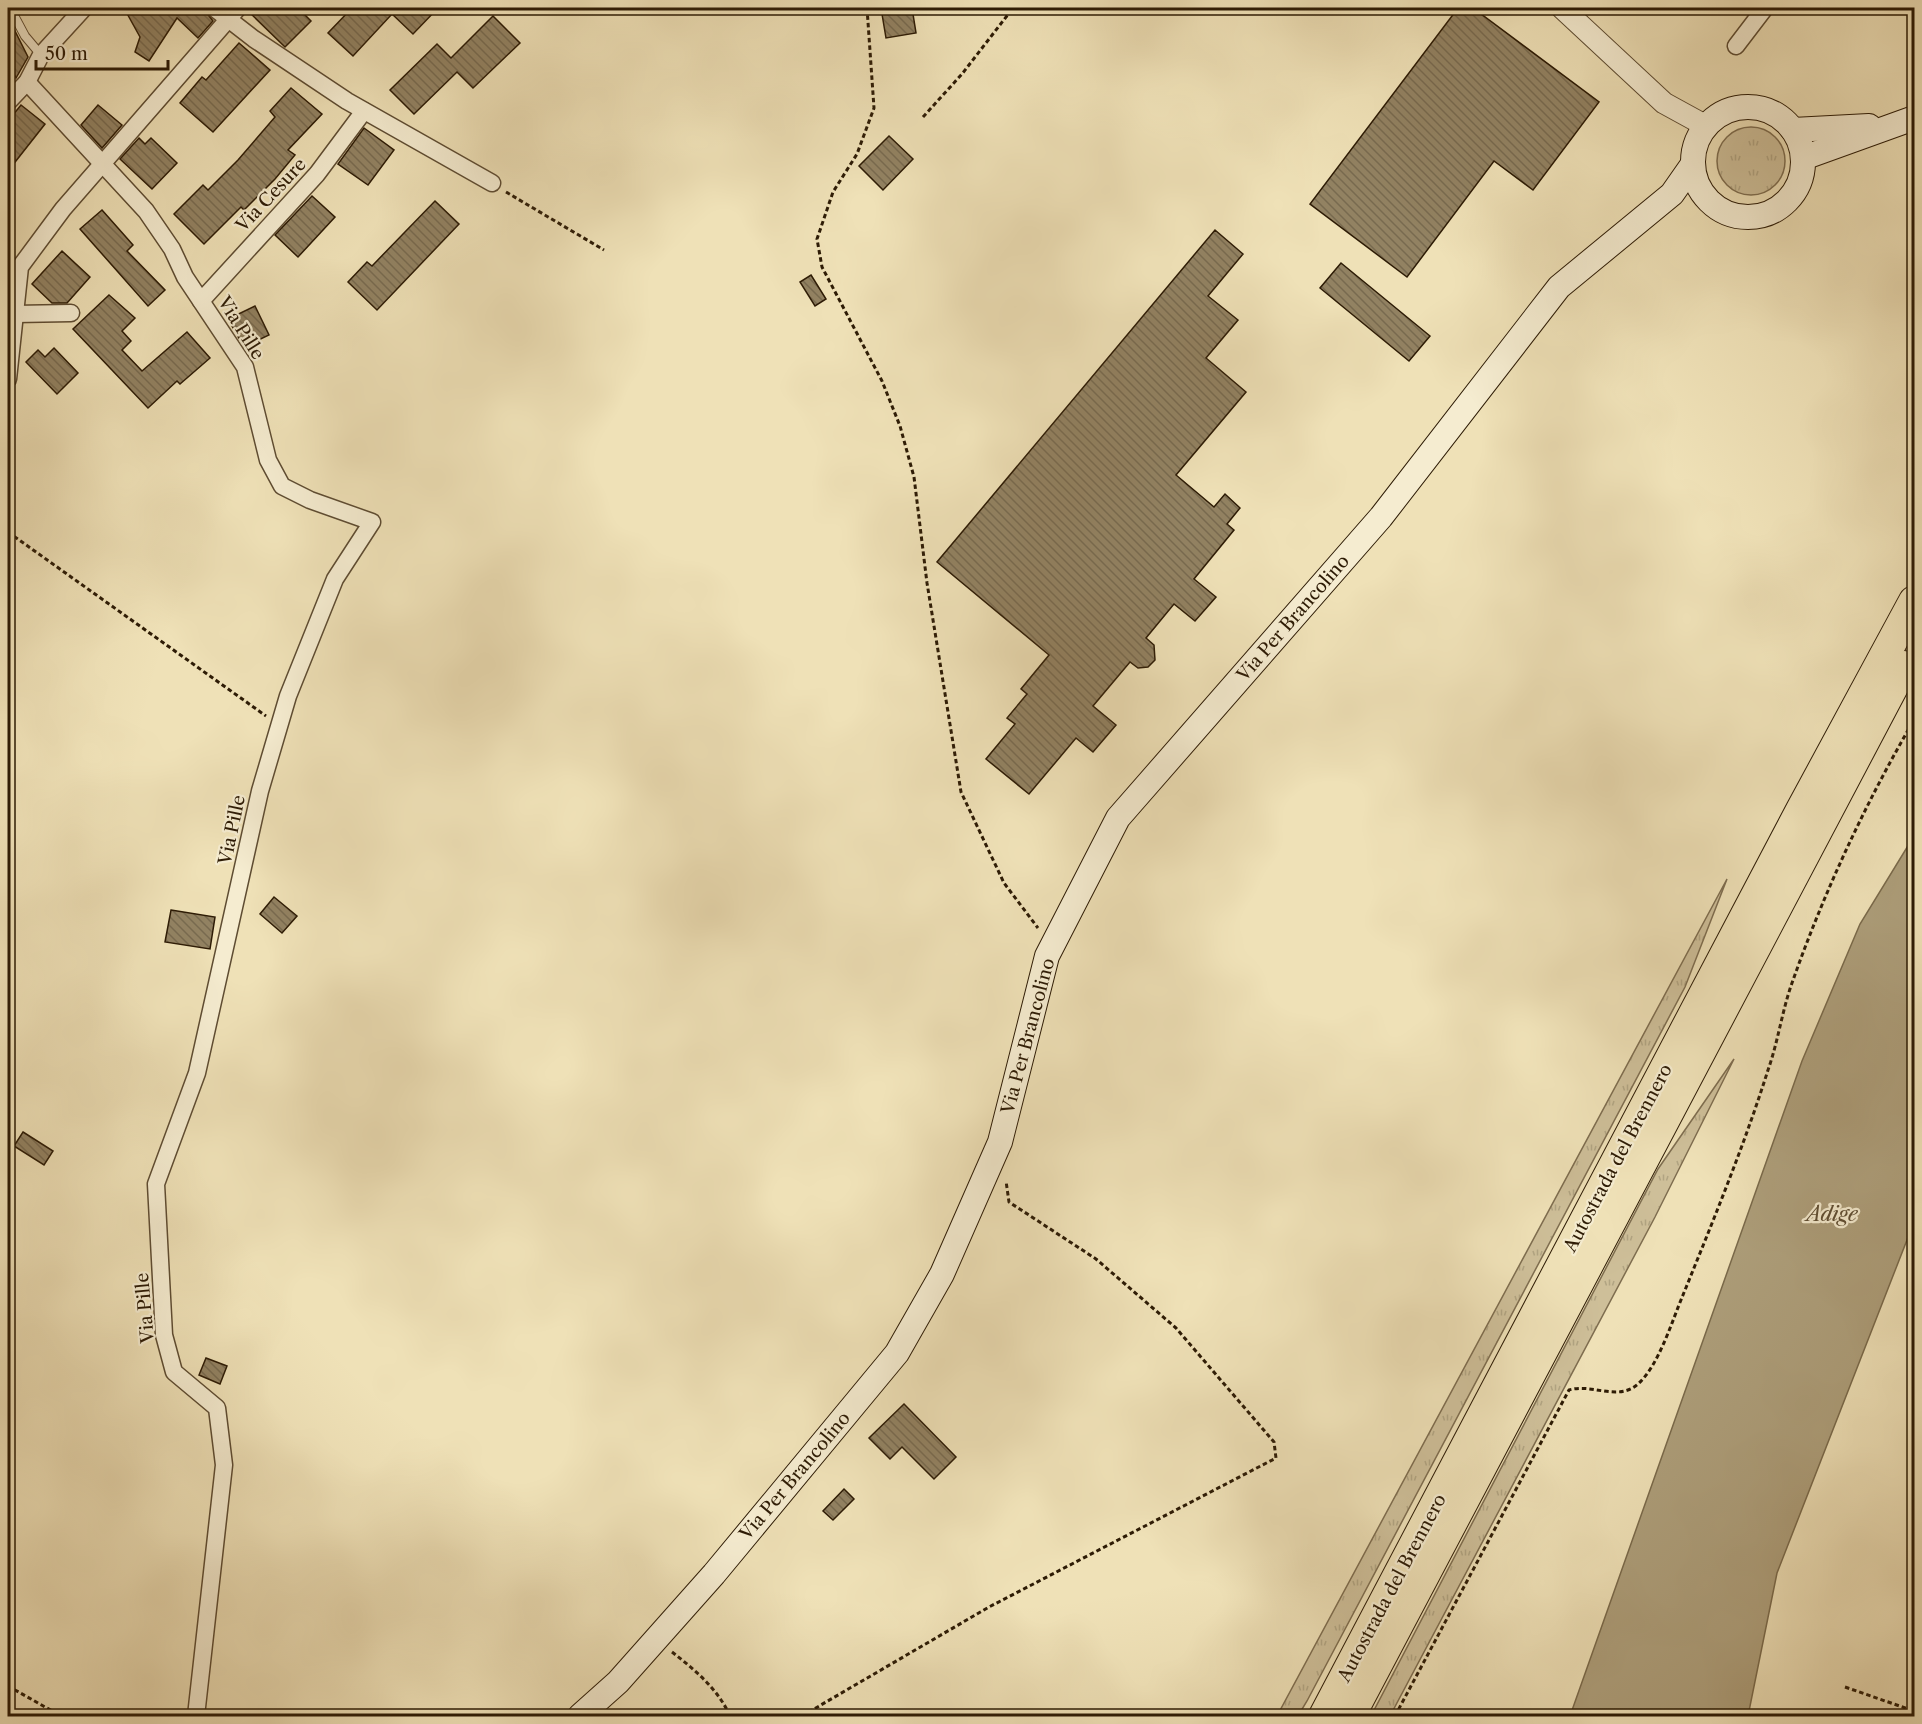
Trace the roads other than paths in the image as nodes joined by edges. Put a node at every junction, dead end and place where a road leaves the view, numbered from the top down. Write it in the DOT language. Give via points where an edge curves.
graph roads {
  1 [pos="10,8"];
  2 [pos="84,8"];
  3 [pos="214,8"];
  4 [pos="1562,8"];
  5 [pos="1765,8"];
  6 [pos="234,14"];
  7 [pos="1736,46"];
  8 [pos="41,55"];
  9 [pos="27,82"];
  10 [pos="8,102"];
  11 [pos="364,111"];
  12 [pos="1903,122"];
  13 [pos="1706,126"];
  14 [pos="1793,129"];
  15 [pos="1803,158"];
  16 [pos="1693,164"];
  17 [pos="103,165"];
  18 [pos="492,183"];
  19 [pos="1703,194"];
  20 [pos="1592,260"];
  21 [pos="201,300"];
  22 [pos="71,313"];
  23 [pos="15,314"];
  24 [pos="8,379"];
  25 [pos="1914,601"];
  26 [pos="1914,646"];
  27 [pos="196,1716"];
  28 [pos="580,1716"];
  29 [pos="1324,1716"];
  30 [pos="1350,1716"];
  1 -- 8 [label="lane"];
  2 -- 8 [label="street"];
  3 -- 6 [label="street"];
  4 -- 13 [label="street" via="1664,103"];
  5 -- 7 [label="street"];
  6 -- 11 [label="street" via="299,70"];
  6 -- 17 [label="street"];
  8 -- 9 [label="street"];
  9 -- 10 [label="street"];
  9 -- 17 [label="street, Via Pille"];
  11 -- 18 [label="street"];
  11 -- 21 [label="street, Via Cesure" via="317,174"];
  12 -- 14 [label="main road"];
  12 -- 15 [label="main road"];
  13 -- 14 [label="main road" via="1719,115 1750,107 1767,110"];
  13 -- 16 [label="main road" via="1696,144"];
  14 -- 15 [label="main road"];
  15 -- 19 [label="main road" via="1802,176 1794,192 1767,214 1731,214 1715,207"];
  16 -- 19 [label="main road"];
  16 -- 20 [label="main road" via="1672,194"];
  17 -- 21 [label="street, Via Pille" via="146,212"];
  17 -- 23 [label="street" via="63,209 20,267"];
  19 -- 20 [label="main road" via="1687,199"];
  20 -- 28 [label="main road, Via Per Brancolino" via="1559,287 1381,517 1118,818 1047,956 1000,1142 942,1275 897,1353 714,1574 618,1682"];
  21 -- 27 [label="street, Via Pille" via="245,367 268,460 282,486 372,522 335,579 288,696 260,791 197,1073 156,1184 164,1335 174,1372 217,1408 224,1465"];
  22 -- 23 [label="street"];
  23 -- 24 [label="street"];
  25 -- 29 [label="highway, Autostrada del Brennero"];
  26 -- 30 [label="highway, Autostrada del Brennero"];
}
